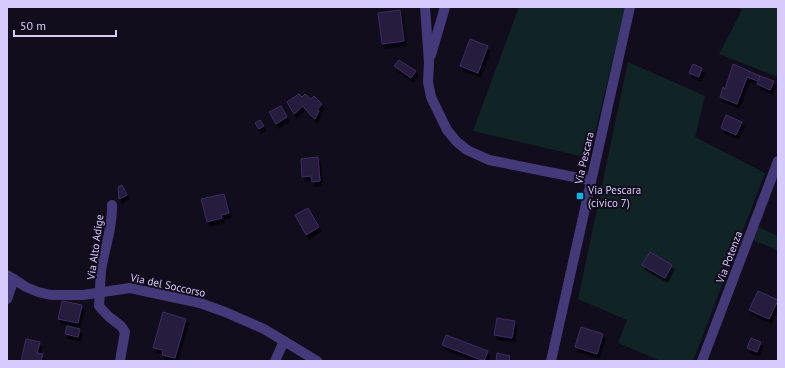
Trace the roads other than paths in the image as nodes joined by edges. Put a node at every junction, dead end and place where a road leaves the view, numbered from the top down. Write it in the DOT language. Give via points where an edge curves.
graph roads {
  1 [pos="425,7"];
  2 [pos="445,7"];
  3 [pos="630,7"];
  4 [pos="428,63"];
  5 [pos="778,161"];
  6 [pos="591,181"];
  7 [pos="112,206"];
  8 [pos="10,277"];
  9 [pos="101,291"];
  10 [pos="7,299"];
  11 [pos="284,341"];
  12 [pos="120,361"];
  13 [pos="274,361"];
  14 [pos="317,361"];
  15 [pos="550,361"];
  16 [pos="702,361"];
  1 -- 4 [label="street"];
  2 -- 4 [label="street"];
  3 -- 6 [label="street, Via Pescara"];
  4 -- 6 [label="street" via="431,97 447,130 467,150 489,160"];
  5 -- 16 [label="street, Via Potenza"];
  6 -- 15 [label="street, Via Pescara"];
  7 -- 9 [label="street, Via Alto Adige"];
  8 -- 9 [label="street, Via del Soccorso" via="26,287 51,295 83,295"];
  8 -- 10 [label="street"];
  9 -- 11 [label="street, Via del Soccorso" via="130,288 200,303 264,329"];
  9 -- 12 [label="street, Via Alto Adige" via="99,306 125,332"];
  11 -- 13 [label="street"];
  11 -- 14 [label="street, Via del Soccorso"];
}
